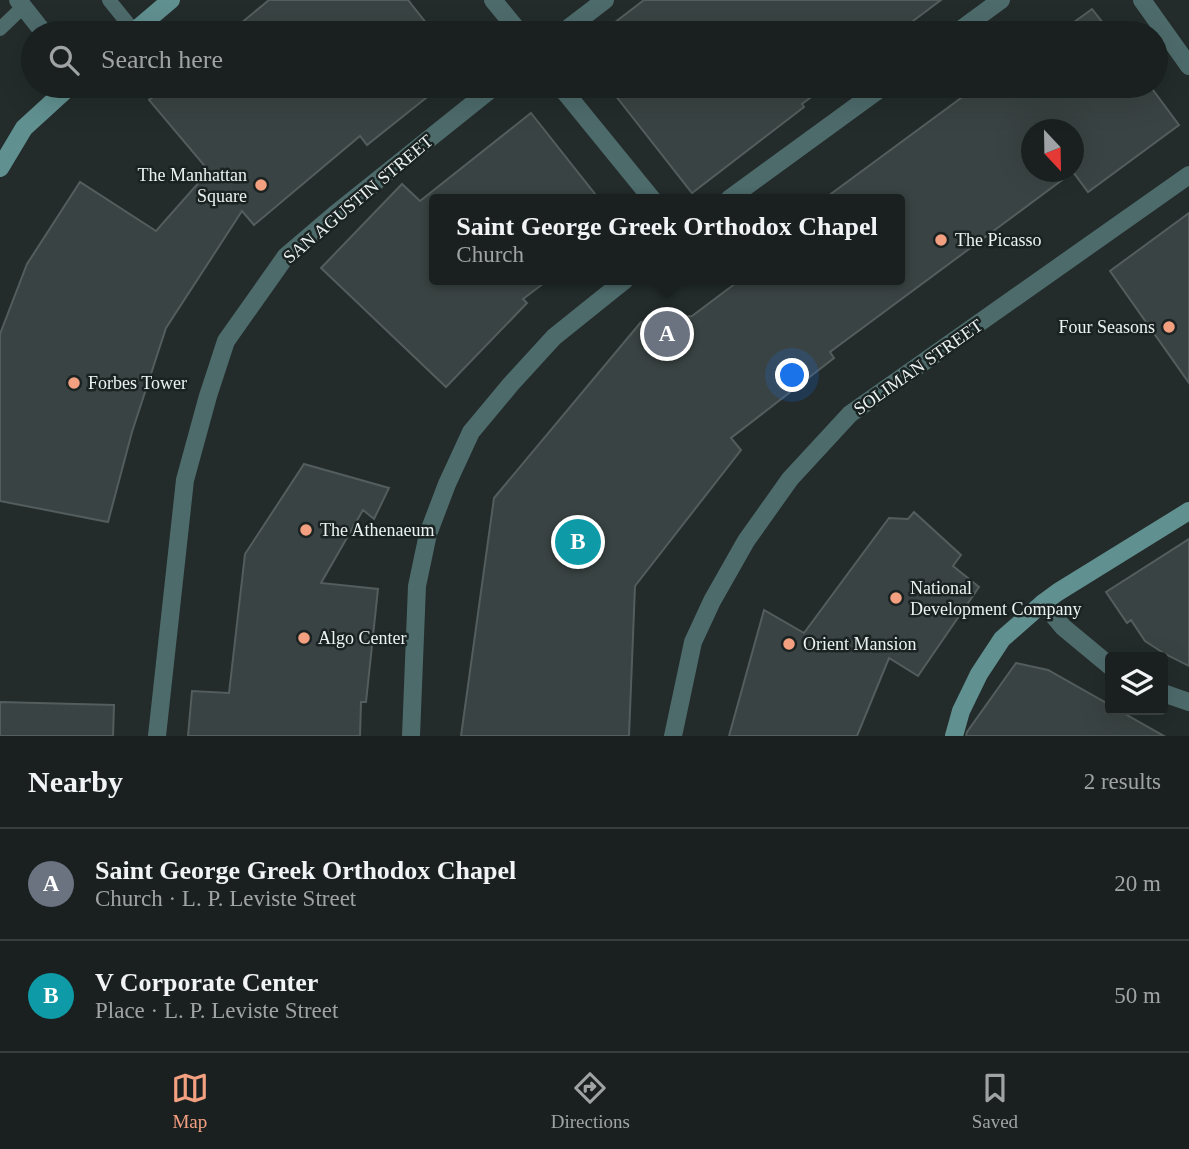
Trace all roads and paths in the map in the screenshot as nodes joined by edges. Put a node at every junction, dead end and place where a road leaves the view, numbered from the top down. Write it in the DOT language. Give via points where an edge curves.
graph roads {
  1 [pos="110,0"];
  2 [pos="171,0"];
  3 [pos="493,0"];
  4 [pos="605,0"];
  5 [pos="1001,0"];
  6 [pos="1142,0"];
  7 [pos="21,3"];
  8 [pos="35,21"];
  9 [pos="125,21"];
  10 [pos="146,21"];
  11 [pos="510,21"];
  12 [pos="578,21"];
  13 [pos="972,21"];
  14 [pos="1157,21"];
  15 [pos="0,29"];
  16 [pos="1168,37"];
  17 [pos="1189,66"];
  18 [pos="57,98"];
  19 [pos="480,98"];
  20 [pos="570,98"];
  21 [pos="868,98"];
  22 [pos="0,168"];
  23 [pos="1189,175"];
  24 [pos="648,194"];
  25 [pos="737,194"];
  26 [pos="619,285"];
  27 [pos="1189,511"];
  28 [pos="1043,603"];
  29 [pos="1105,662"];
  30 [pos="1168,696"];
  31 [pos="1189,702"];
  32 [pos="157,736"];
  33 [pos="411,736"];
  34 [pos="673,736"];
  35 [pos="954,736"];
  1 -- 9 [label="lane"];
  2 -- 10 [label="street"];
  3 -- 11 [label="street"];
  4 -- 12 [label="street"];
  5 -- 13 [label="street"];
  6 -- 14 [label="street"];
  7 -- 8 [label="street"];
  7 -- 15 [label="lane"];
  16 -- 17 [label="street"];
  18 -- 22 [label="street" via="24,128"];
  19 -- 32 [label="street, SAN AGUSTIN STREET" via="286,256 226,341 185,480"];
  20 -- 24 [label="street"];
  21 -- 25 [label="street"];
  23 -- 34 [label="street, SOLIMAN STREET" via="850,414 790,479 746,541 693,642"];
  26 -- 33 [label="street" via="554,337 471,432 461,453 428,534 417,586"];
  27 -- 28 [label="street"];
  28 -- 29 [label="street" via="1063,627"];
  28 -- 35 [label="street" via="1002,639 973,686"];
  30 -- 31 [label="street"];
}
